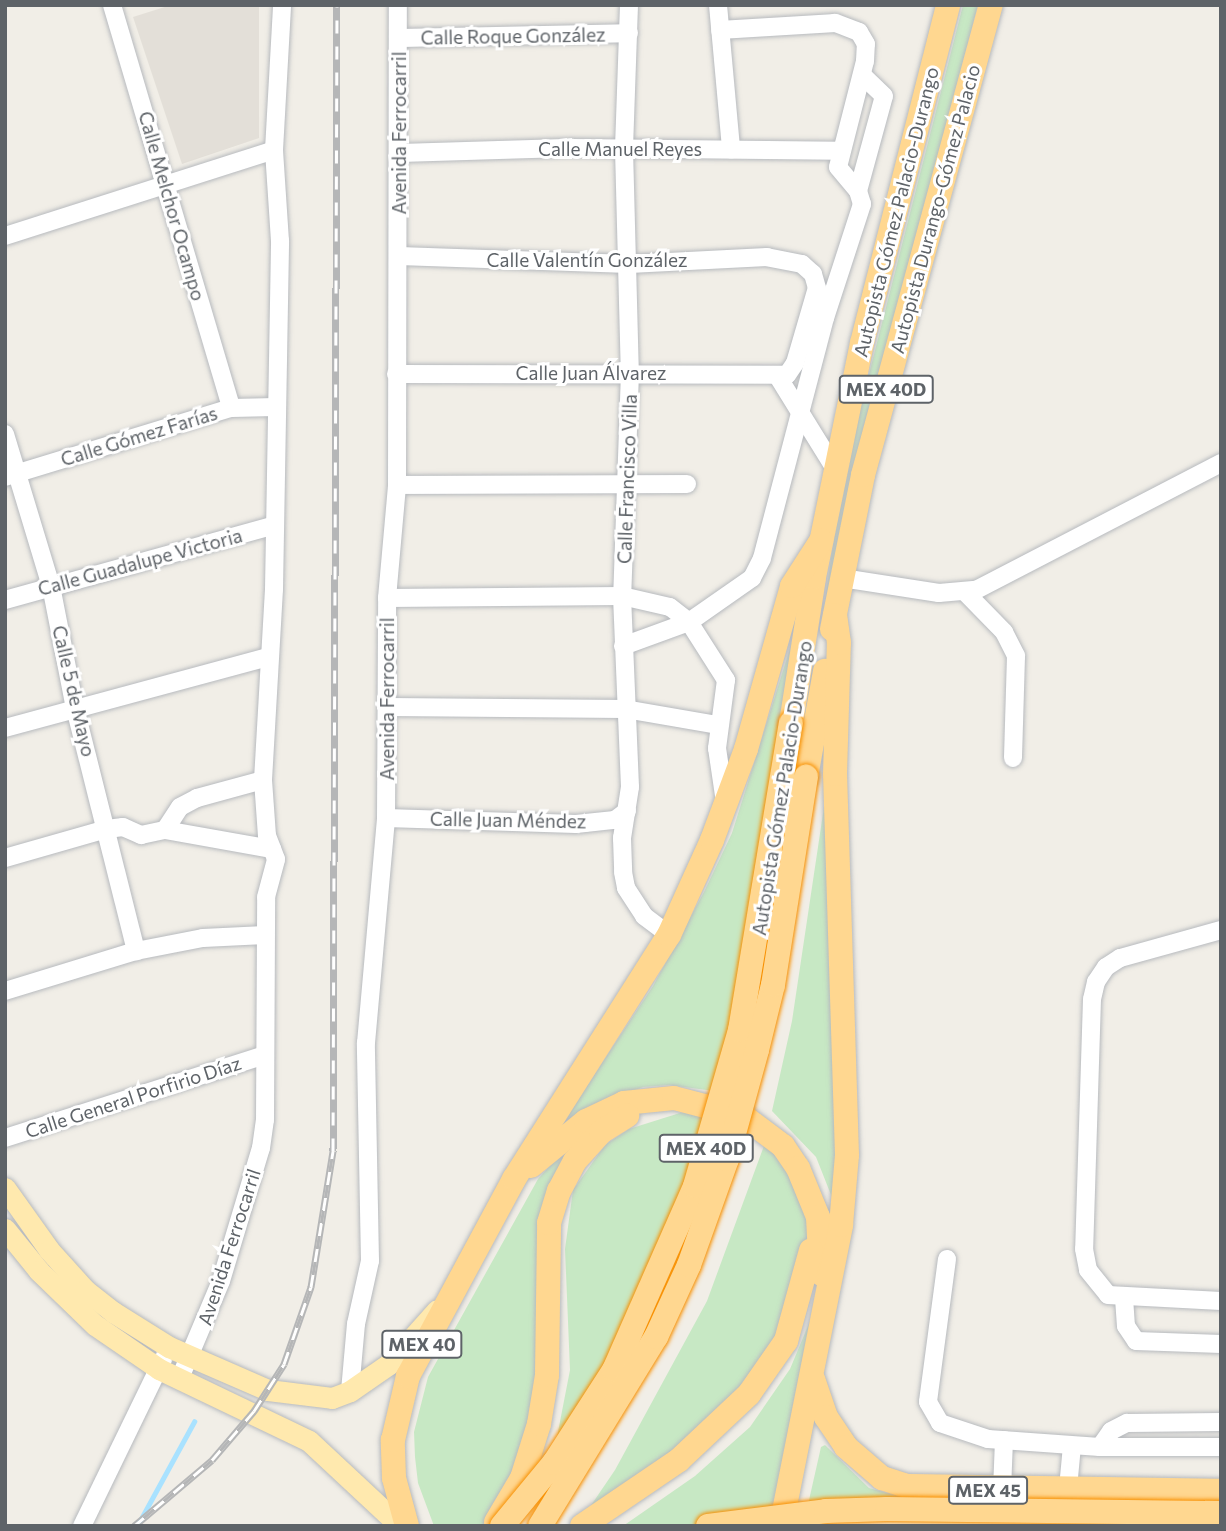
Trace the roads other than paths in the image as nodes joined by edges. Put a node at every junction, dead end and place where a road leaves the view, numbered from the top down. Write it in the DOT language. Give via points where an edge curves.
graph roads {
  1 [pos="112,5"];
  2 [pos="282,5"];
  3 [pos="398,5"];
  4 [pos="629,5"];
  5 [pos="718,5"];
  6 [pos="948,5"];
  7 [pos="991,5"];
  8 [pos="720,30"];
  9 [pos="629,33"];
  10 [pos="398,38"];
  11 [pos="862,75"];
  12 [pos="624,149"];
  13 [pos="732,149"];
  14 [pos="274,150"];
  15 [pos="839,151"];
  16 [pos="400,153"];
  17 [pos="168,187"];
  18 [pos="859,191"];
  19 [pos="5,236"];
  20 [pos="399,256"];
  21 [pos="629,264"];
  22 [pos="815,278"];
  23 [pos="834,293"];
  24 [pos="630,372"];
  25 [pos="396,374"];
  26 [pos="782,375"];
  27 [pos="276,407"];
  28 [pos="231,408"];
  29 [pos="798,415"];
  30 [pos="5,433"];
  31 [pos="1221,463"];
  32 [pos="835,469"];
  33 [pos="11,476"];
  34 [pos="628,484"];
  35 [pos="687,484"];
  36 [pos="397,485"];
  37 [pos="275,525"];
  38 [pos="821,541"];
  39 [pos="842,578"];
  40 [pos="51,586"];
  41 [pos="965,592"];
  42 [pos="622,596"];
  43 [pos="387,598"];
  44 [pos="5,600"];
  45 [pos="835,615"];
  46 [pos="689,622"];
  47 [pos="623,646"];
  48 [pos="268,657"];
  49 [pos="388,707"];
  50 [pos="75,708"];
  51 [pos="625,709"];
  52 [pos="718,725"];
  53 [pos="5,728"];
  54 [pos="1013,758"];
  55 [pos="263,780"];
  56 [pos="725,805"];
  57 [pos="627,811"];
  58 [pos="386,818"];
  59 [pos="107,829"];
  60 [pos="164,830"];
  61 [pos="272,849"];
  62 [pos="5,858"];
  63 [pos="1221,930"];
  64 [pos="265,934"];
  65 [pos="668,935"];
  66 [pos="136,951"];
  67 [pos="5,991"];
  68 [pos="262,1056"];
  69 [pos="674,1098"];
  70 [pos="5,1138"];
  71 [pos="514,1179"];
  72 [pos="5,1188"];
  73 [pos="818,1217"];
  74 [pos="5,1229"];
  75 [pos="947,1259"];
  76 [pos="1125,1298"];
  77 [pos="1221,1301"];
  78 [pos="444,1302"];
  79 [pos="1221,1343"];
  80 [pos="169,1347"];
  81 [pos="818,1349"];
  82 [pos="194,1359"];
  83 [pos="159,1370"];
  84 [pos="813,1378"];
  85 [pos="184,1380"];
  86 [pos="350,1391"];
  87 [pos="1221,1422"];
  88 [pos="1004,1440"];
  89 [pos="1072,1446"];
  90 [pos="1100,1447"];
  91 [pos="1221,1447"];
  92 [pos="1068,1488"];
  93 [pos="1002,1490"];
  94 [pos="1221,1491"];
  95 [pos="1221,1513"];
  96 [pos="82,1526"];
  97 [pos="400,1526"];
  98 [pos="407,1526"];
  99 [pos="494,1526"];
  100 [pos="502,1526"];
  101 [pos="540,1526"];
  102 [pos="582,1526"];
  103 [pos="708,1526"];
  104 [pos="781,1526"];
  1 -- 17 [label="street, Calle Melchor Ocampo"];
  2 -- 14 [label="street, Avenida Ferrocarril"];
  3 -- 10 [label="street, Avenida Ferrocarril"];
  4 -- 9 [label="street, Calle Francisco Villa"];
  5 -- 8 [label="street"];
  6 -- 32 [label="highway, Autopista Gómez Palacio-Durango / MEX 40D"];
  7 -- 39 [label="highway, Autopista Durango-Gómez Palacio / MEX 40D" via="863,475"];
  8 -- 11 [label="street" via="835,23 854,28 867,50"];
  8 -- 13 [label="street"];
  9 -- 10 [label="street, Calle Roque González"];
  9 -- 12 [label="street, Calle Francisco Villa"];
  10 -- 16 [label="street, Avenida Ferrocarril"];
  11 -- 15 [label="street"];
  11 -- 18 [label="street" via="884,96"];
  12 -- 13 [label="street, Calle Manuel Reyes"];
  12 -- 16 [label="street, Calle Manuel Reyes"];
  12 -- 21 [label="street, Calle Francisco Villa"];
  13 -- 15 [label="street, Calle Manuel Reyes"];
  14 -- 17 [label="street"];
  14 -- 27 [label="street, Avenida Ferrocarril" via="280,196"];
  15 -- 18 [label="street" via="838,167"];
  16 -- 20 [label="street, Avenida Ferrocarril"];
  17 -- 19 [label="street"];
  17 -- 28 [label="street, Calle Melchor Ocampo"];
  18 -- 23 [label="street" via="861,209"];
  20 -- 21 [label="street, Calle Valentín González"];
  20 -- 25 [label="street, Avenida Ferrocarril"];
  21 -- 22 [label="street, Calle Valentín González" via="767,257 794,261"];
  21 -- 24 [label="street, Calle Francisco Villa"];
  22 -- 23 [label="street, Calle Valentín González"];
  22 -- 26 [label="street" via="795,363"];
  23 -- 29 [label="street"];
  24 -- 25 [label="street, Calle Juan Álvarez"];
  24 -- 26 [label="street, Calle Juan Álvarez"];
  24 -- 34 [label="street, Calle Francisco Villa"];
  25 -- 36 [label="street, Avenida Ferrocarril"];
  26 -- 29 [label="street"];
  27 -- 28 [label="street, Calle Gómez Farías"];
  27 -- 37 [label="street, Avenida Ferrocarril"];
  28 -- 33 [label="street, Calle Gómez Farías"];
  29 -- 32 [label="street"];
  29 -- 46 [label="street" via="762,558 752,578"];
  30 -- 33 [label="street, Calle 5 de Mayo"];
  31 -- 41 [label="street" via="998,581"];
  32 -- 38 [label="highway, Autopista Gómez Palacio-Durango / MEX 40D"];
  33 -- 40 [label="street, Calle 5 de Mayo"];
  34 -- 35 [label="street"];
  34 -- 36 [label="street"];
  34 -- 42 [label="street, Calle Francisco Villa"];
  36 -- 43 [label="street, Avenida Ferrocarril"];
  37 -- 40 [label="street, Calle Guadalupe Victoria"];
  37 -- 48 [label="street, Avenida Ferrocarril"];
  38 -- 56 [label="highway" via="792,586"];
  38 -- 100 [label="highway, Autopista Gómez Palacio-Durango / MEX 40D, bridge" via="740,1030 695,1186 614,1370 554,1463"];
  39 -- 41 [label="street" via="939,593"];
  39 -- 45 [label="highway, Autopista Durango-Gómez Palacio / MEX 40D"];
  40 -- 44 [label="street, Calle Guadalupe Victoria"];
  40 -- 50 [label="street, Calle 5 de Mayo"];
  41 -- 54 [label="street" via="1004,632 1016,656"];
  42 -- 43 [label="street"];
  42 -- 46 [label="street" via="663,604"];
  42 -- 47 [label="street, Calle Francisco Villa"];
  43 -- 49 [label="street, Avenida Ferrocarril"];
  45 -- 81 [label="highway" via="839,643 835,774 847,1155 841,1225"];
  45 -- 101 [label="highway, Autopista Durango-Gómez Palacio / MEX 40D, bridge" via="767,1011 727,1159 694,1253 656,1337"];
  46 -- 47 [label="street"];
  46 -- 52 [label="street" via="726,680"];
  47 -- 51 [label="street, Calle Francisco Villa"];
  48 -- 50 [label="street"];
  48 -- 55 [label="street, Avenida Ferrocarril"];
  49 -- 51 [label="street"];
  49 -- 58 [label="street, Avenida Ferrocarril"];
  50 -- 53 [label="street"];
  50 -- 59 [label="street, Calle 5 de Mayo"];
  51 -- 52 [label="street"];
  51 -- 57 [label="street, Calle Francisco Villa"];
  52 -- 56 [label="street"];
  55 -- 60 [label="street" via="189,803"];
  55 -- 61 [label="street, Avenida Ferrocarril"];
  56 -- 65 [label="highway"];
  57 -- 58 [label="street, Calle Juan Méndez" via="615,820 576,824"];
  57 -- 65 [label="street, Calle Francisco Villa" via="622,838 626,888 644,916"];
  58 -- 86 [label="street, Avenida Ferrocarril" via="366,1043 370,1261 356,1324"];
  59 -- 60 [label="street" via="123,827 141,835"];
  59 -- 62 [label="street"];
  59 -- 66 [label="street, Calle 5 de Mayo"];
  60 -- 61 [label="street"];
  61 -- 64 [label="street, Avenida Ferrocarril" via="275,870 266,897"];
  63 -- 76 [label="street" via="1120,958 1106,967 1092,999 1084,1250 1088,1270 1099,1286 1108,1295"];
  64 -- 66 [label="street" via="204,938"];
  64 -- 68 [label="street, Avenida Ferrocarril"];
  65 -- 71 [label="highway"];
  66 -- 67 [label="street"];
  68 -- 70 [label="street, Calle General Porfirio Díaz"];
  68 -- 82 [label="street, Avenida Ferrocarril" via="267,1087 261,1148"];
  69 -- 71 [label="highway, MEX 40" via="612,1108 586,1121"];
  69 -- 73 [label="highway, MEX 40" via="708,1103 764,1129 798,1168"];
  69 -- 99 [label="highway, MEX 40" via="632,1112 601,1132 575,1161 559,1191 549,1223 550,1314 539,1424 522,1478"];
  71 -- 78 [label="highway, MEX 40"];
  72 -- 80 [label="main road, MEX 40" via="85,1290"];
  73 -- 81 [label="highway, MEX 40" via="822,1266"];
  73 -- 102 [label="highway" via="804,1286 786,1341 766,1373 715,1431"];
  74 -- 83 [label="main road" via="71,1304"];
  75 -- 88 [label="street" via="928,1402 940,1423 951,1430"];
  76 -- 77 [label="street"];
  76 -- 79 [label="street" via="1126,1326 1136,1341"];
  78 -- 86 [label="main road, MEX 40" via="389,1364"];
  78 -- 98 [label="highway, MEX 40" via="408,1376 396,1421 394,1478"];
  80 -- 82 [label="main road, MEX 40"];
  80 -- 83 [label="street"];
  81 -- 84 [label="highway, MEX 40"];
  82 -- 85 [label="street, Avenida Ferrocarril"];
  82 -- 86 [label="main road, MEX 40" via="234,1377 305,1398 332,1398"];
  83 -- 85 [label="main road"];
  83 -- 96 [label="street"];
  84 -- 93 [label="highway, MEX 45" via="834,1432 865,1467 882,1478 930,1489"];
  84 -- 104 [label="highway, MEX 40"];
  85 -- 97 [label="main road" via="286,1427 330,1455"];
  87 -- 90 [label="street" via="1127,1423 1111,1431"];
  88 -- 89 [label="street"];
  88 -- 93 [label="street"];
  89 -- 90 [label="street"];
  89 -- 92 [label="street"];
  90 -- 91 [label="street"];
  92 -- 93 [label="highway, MEX 45"];
  92 -- 94 [label="highway, MEX 45"];
  95 -- 103 [label="highway, bridge" via="887,1509 826,1511"];
}
